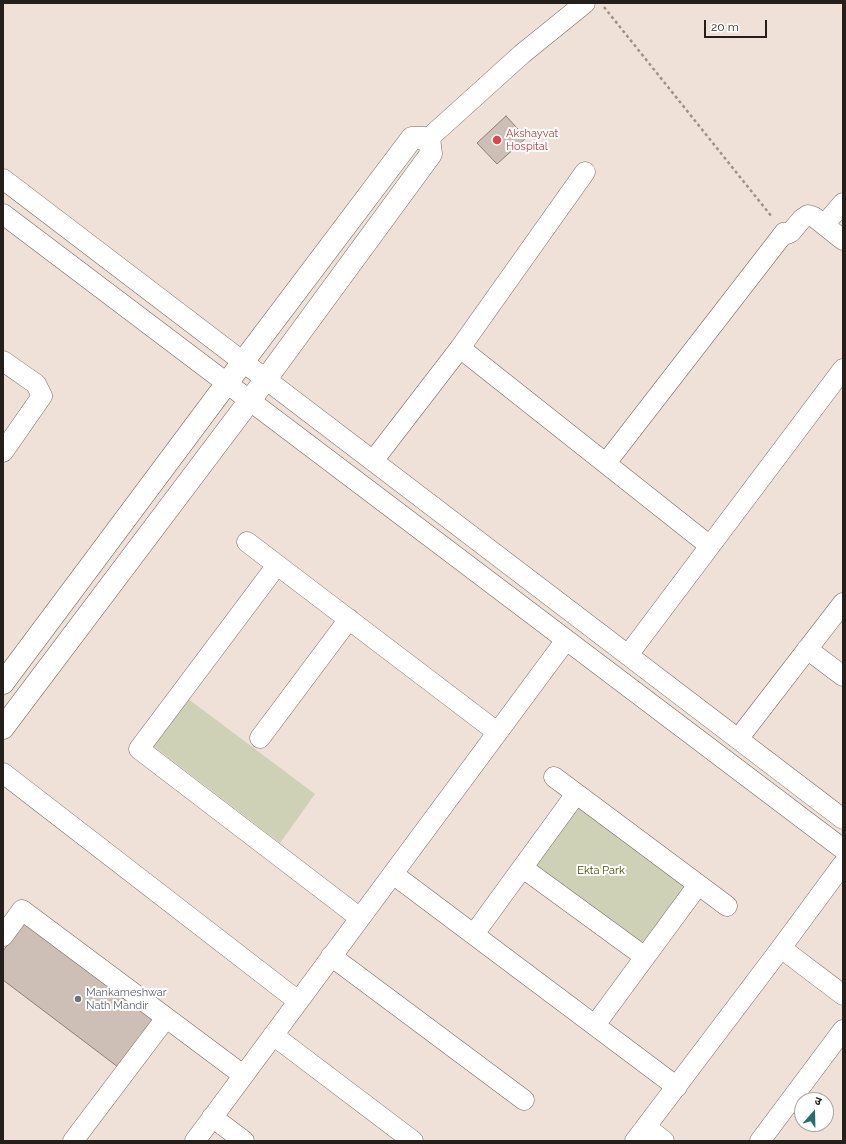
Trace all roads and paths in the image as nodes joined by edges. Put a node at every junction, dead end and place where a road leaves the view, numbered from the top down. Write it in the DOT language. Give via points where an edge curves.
graph roads {
  1 [pos="585,3"];
  2 [pos="601,3"];
  3 [pos="429,138"];
  4 [pos="585,172"];
  5 [pos="3,179"];
  6 [pos="843,203"];
  7 [pos="3,214"];
  8 [pos="824,225"];
  9 [pos="784,233"];
  10 [pos="843,240"];
  11 [pos="460,348"];
  12 [pos="3,361"];
  13 [pos="243,362"];
  14 [pos="843,369"];
  15 [pos="266,379"];
  16 [pos="227,383"];
  17 [pos="250,400"];
  18 [pos="3,452"];
  19 [pos="373,461"];
  20 [pos="606,463"];
  21 [pos="247,542"];
  22 [pos="710,546"];
  23 [pos="277,565"];
  24 [pos="843,603"];
  25 [pos="348,619"];
  26 [pos="566,640"];
  27 [pos="807,649"];
  28 [pos="628,655"];
  29 [pos="843,676"];
  30 [pos="3,683"];
  31 [pos="3,728"];
  32 [pos="497,732"];
  33 [pos="260,738"];
  34 [pos="738,739"];
  35 [pos="3,773"];
  36 [pos="554,778"];
  37 [pos="576,794"];
  38 [pos="843,818"];
  39 [pos="843,849"];
  40 [pos="843,864"];
  41 [pos="522,868"];
  42 [pos="392,874"];
  43 [pos="698,885"];
  44 [pos="726,906"];
  45 [pos="360,918"];
  46 [pos="474,934"];
  47 [pos="3,936"];
  48 [pos="781,948"];
  49 [pos="332,956"];
  50 [pos="645,957"];
  51 [pos="843,995"];
  52 [pos="298,1000"];
  53 [pos="166,1018"];
  54 [pos="595,1025"];
  55 [pos="843,1030"];
  56 [pos="273,1035"];
  57 [pos="243,1075"];
  58 [pos="677,1087"];
  59 [pos="524,1100"];
  60 [pos="212,1117"];
  61 [pos="640,1134"];
  62 [pos="73,1141"];
  63 [pos="194,1141"];
  64 [pos="244,1141"];
  65 [pos="413,1141"];
  66 [pos="664,1141"];
  67 [pos="760,1141"];
  1 -- 3 [label="street" via="522,54"];
  2 -- 9 [label="path"];
  3 -- 13 [label="street" via="412,138"];
  3 -- 15 [label="street" via="431,154"];
  4 -- 11 [label="street"];
  5 -- 13 [label="street"];
  6 -- 8 [label="street"];
  7 -- 16 [label="street"];
  8 -- 9 [label="street" via="808,215 791,232"];
  8 -- 10 [label="street"];
  9 -- 20 [label="street"];
  11 -- 19 [label="street"];
  11 -- 20 [label="street"];
  12 -- 18 [label="street" via="36,384 42,396"];
  13 -- 15 [label="street"];
  13 -- 16 [label="street"];
  14 -- 22 [label="street"];
  15 -- 17 [label="street"];
  15 -- 19 [label="street"];
  16 -- 17 [label="street"];
  16 -- 30 [label="street"];
  17 -- 26 [label="street"];
  17 -- 31 [label="street"];
  19 -- 28 [label="street"];
  20 -- 22 [label="street"];
  21 -- 23 [label="street"];
  22 -- 28 [label="street"];
  23 -- 25 [label="street"];
  23 -- 45 [label="street" via="139,749"];
  24 -- 27 [label="street"];
  25 -- 32 [label="street"];
  25 -- 33 [label="street"];
  26 -- 32 [label="street"];
  26 -- 39 [label="street"];
  27 -- 29 [label="street"];
  27 -- 34 [label="street"];
  28 -- 34 [label="street"];
  32 -- 42 [label="street"];
  34 -- 38 [label="street"];
  35 -- 52 [label="street"];
  36 -- 37 [label="street"];
  37 -- 41 [label="street"];
  37 -- 43 [label="street"];
  40 -- 48 [label="street"];
  41 -- 46 [label="street"];
  41 -- 50 [label="street"];
  42 -- 45 [label="street"];
  42 -- 46 [label="street"];
  43 -- 44 [label="street"];
  43 -- 50 [label="street"];
  45 -- 49 [label="street"];
  46 -- 54 [label="street"];
  47 -- 53 [label="street" via="22,910"];
  48 -- 51 [label="street"];
  48 -- 58 [label="street"];
  49 -- 52 [label="street"];
  49 -- 59 [label="street"];
  50 -- 54 [label="street"];
  52 -- 56 [label="street"];
  53 -- 57 [label="street"];
  53 -- 62 [label="street"];
  54 -- 58 [label="street"];
  55 -- 67 [label="street"];
  56 -- 57 [label="street"];
  56 -- 65 [label="street"];
  57 -- 60 [label="street"];
  58 -- 61 [label="street"];
  60 -- 63 [label="street"];
  60 -- 64 [label="street"];
  61 -- 66 [label="street"];
}
